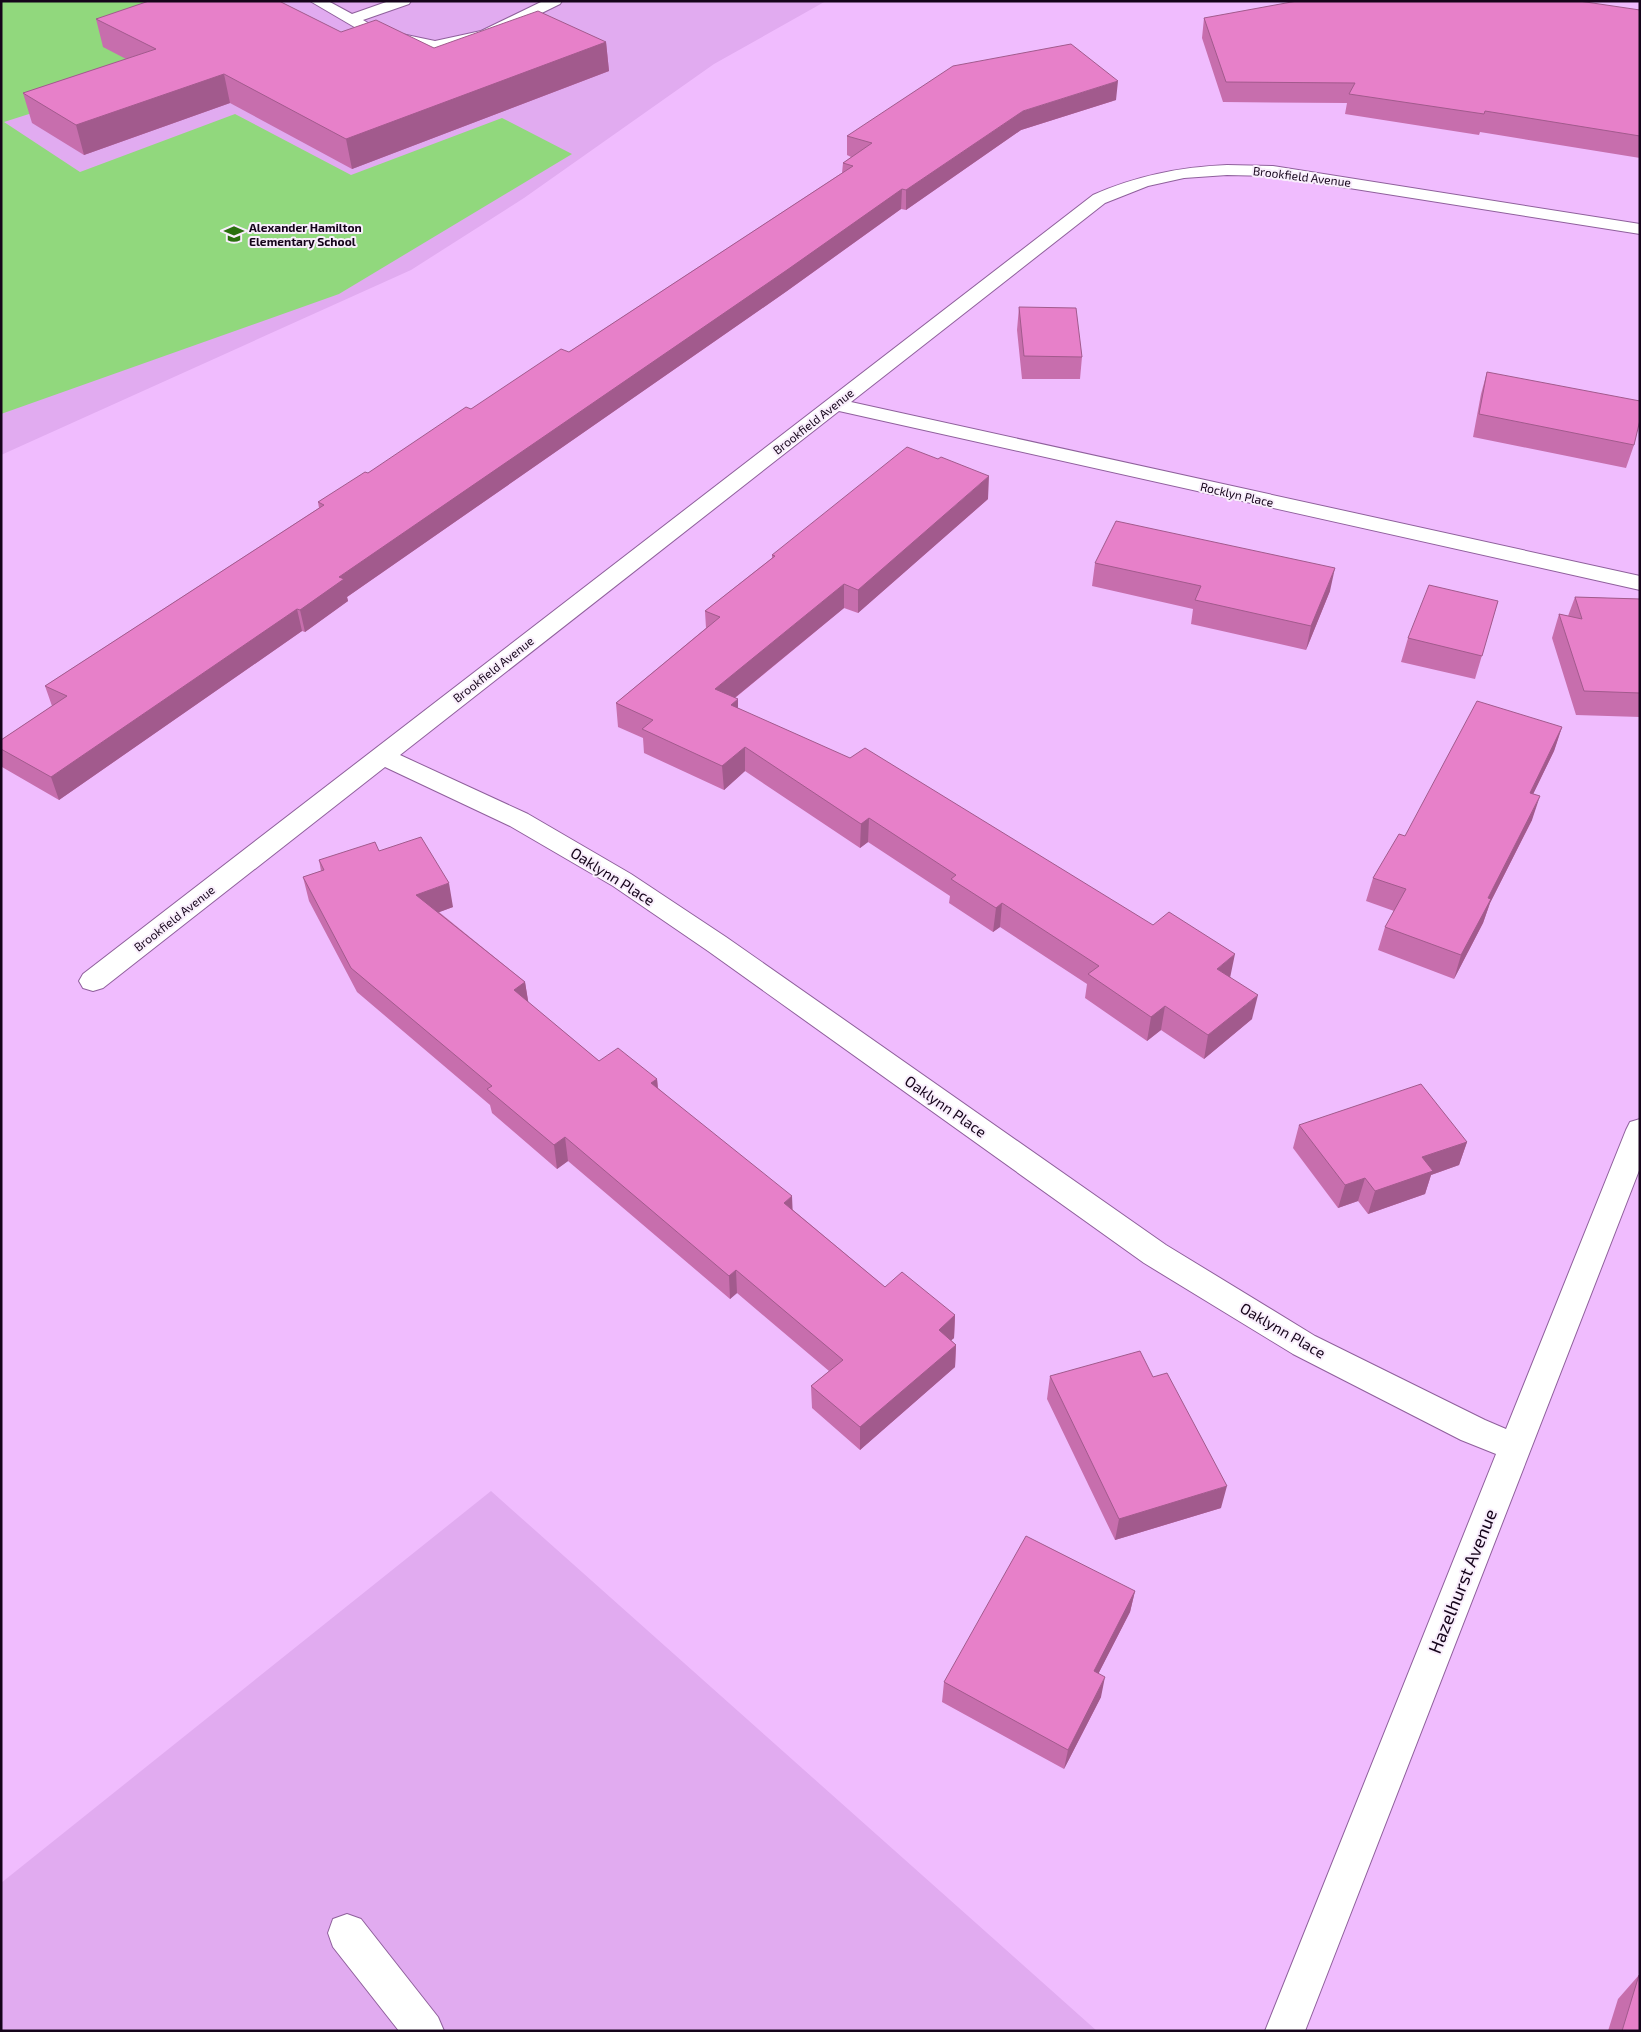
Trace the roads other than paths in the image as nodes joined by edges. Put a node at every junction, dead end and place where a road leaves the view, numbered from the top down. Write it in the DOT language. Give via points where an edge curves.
graph roads {
  1 [pos="317,1"];
  2 [pos="404,1"];
  3 [pos="555,1"];
  4 [pos="350,20"];
  5 [pos="1640,230"];
  6 [pos="834,404"];
  7 [pos="1640,583"];
  8 [pos="382,756"];
  9 [pos="93,981"];
  10 [pos="1640,1130"];
  11 [pos="1515,1447"];
  12 [pos="347,1933"];
  13 [pos="424,2031"];
  14 [pos="1285,2031"];
  1 -- 4 [label="street"];
  2 -- 4 [label="street"];
  3 -- 4 [label="street" via="486,35 435,46 373,32"];
  5 -- 6 [label="street, Brookfield Avenue" via="1273,171 1231,169 1156,177 1125,186 1099,199"];
  6 -- 7 [label="street, Rocklyn Place"];
  6 -- 8 [label="street, Brookfield Avenue"];
  8 -- 9 [label="street, Brookfield Avenue"];
  8 -- 11 [label="street, Oaklynn Place" via="519,820 622,880 1163,1259 1304,1345 1473,1430"];
  10 -- 11 [label="street, Hazelhurst Avenue"];
  11 -- 14 [label="street, Hazelhurst Avenue"];
  12 -- 13 [label="street"];
}
